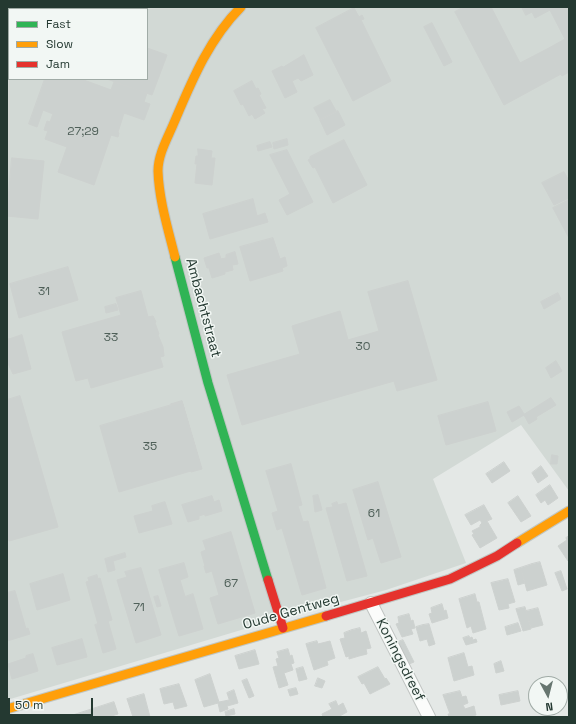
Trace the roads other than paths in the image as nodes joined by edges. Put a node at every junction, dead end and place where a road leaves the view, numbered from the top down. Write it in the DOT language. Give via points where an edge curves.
graph roads {
  1 [pos="241,7"];
  2 [pos="569,511"];
  3 [pos="371,603"];
  4 [pos="283,628"];
  5 [pos="7,709"];
  6 [pos="429,717"];
  1 -- 4 [label="street, Ambachtstraat" via="210,46 192,81 163,149 158,169 161,202 208,383"];
  2 -- 3 [label="street, Oude Gentweg" via="474,569"];
  3 -- 4 [label="street, Oude Gentweg"];
  3 -- 6 [label="street, Koningsdreef"];
  4 -- 5 [label="street, Oude Gentweg"];
}
